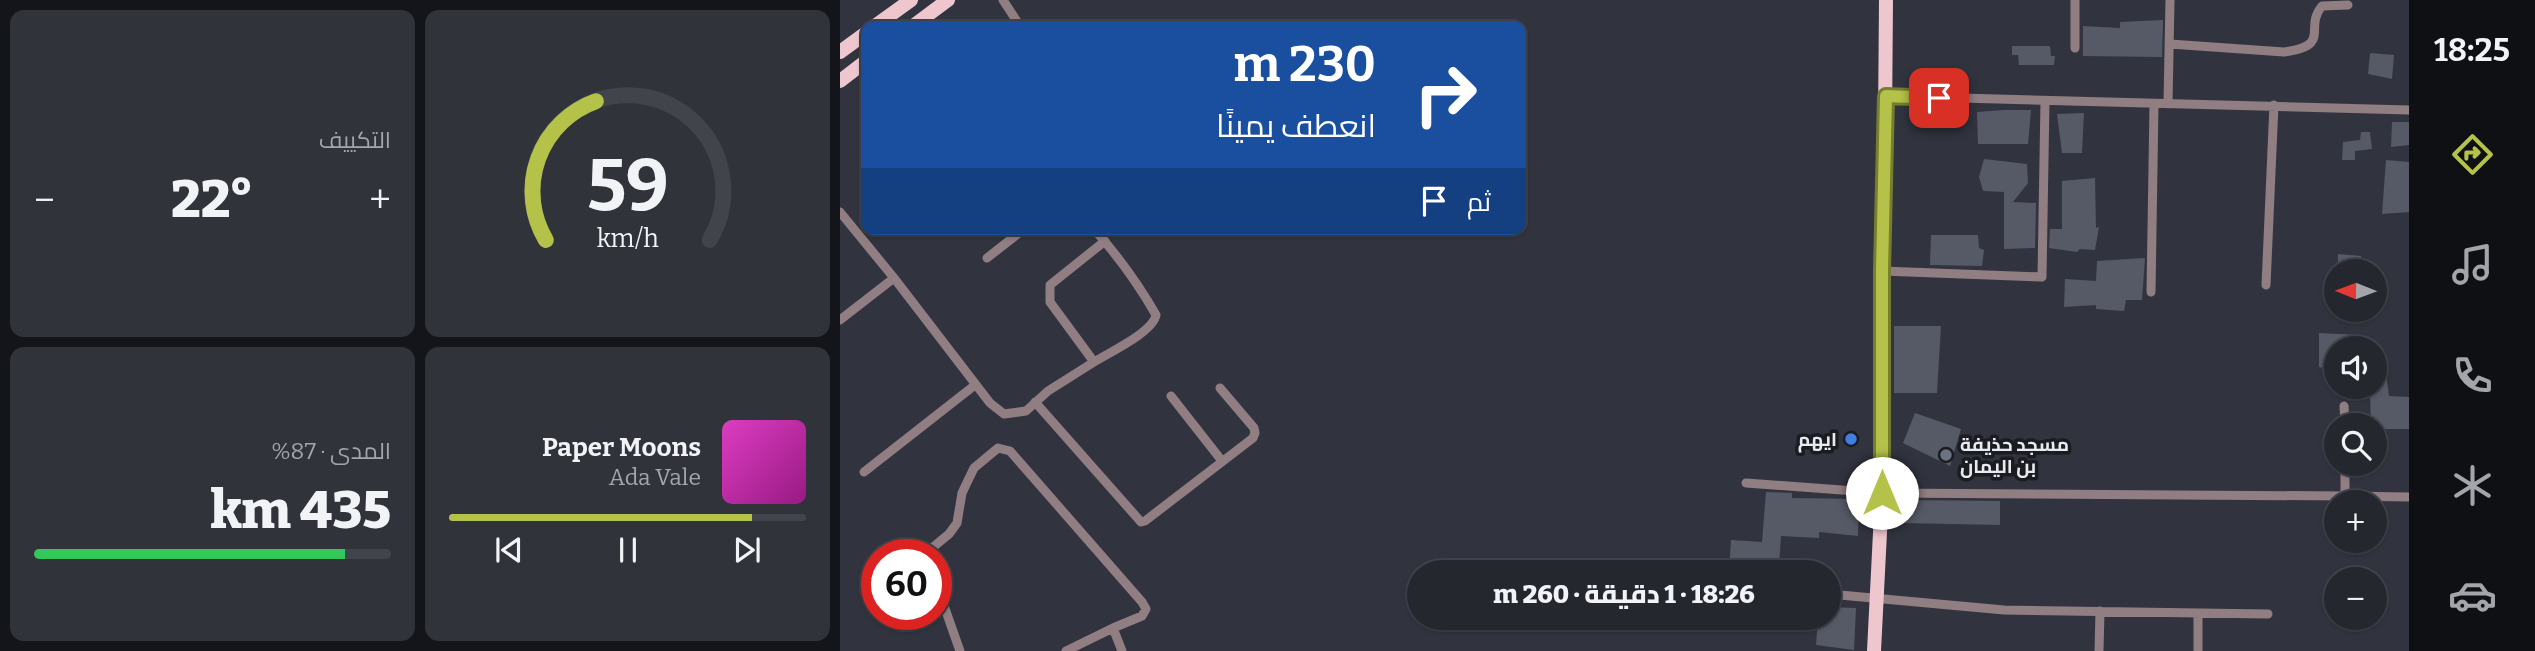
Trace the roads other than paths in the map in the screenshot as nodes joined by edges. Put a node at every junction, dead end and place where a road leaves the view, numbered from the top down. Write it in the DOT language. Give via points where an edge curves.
graph roads {
  1 [pos="911,0"];
  2 [pos="948,0"];
  3 [pos="1003,0"];
  4 [pos="1886,0"];
  5 [pos="2075,0"];
  6 [pos="2170,0"];
  7 [pos="2348,5"];
  8 [pos="882,21"];
  9 [pos="930,21"];
  10 [pos="1017,21"];
  11 [pos="861,37"];
  12 [pos="2170,44"];
  13 [pos="2075,48"];
  14 [pos="840,52"];
  15 [pos="861,65"];
  16 [pos="840,81"];
  17 [pos="1886,96"];
  18 [pos="2045,101"];
  19 [pos="2154,104"];
  20 [pos="2168,104"];
  21 [pos="2274,105"];
  22 [pos="2409,110"];
  23 [pos="840,212"];
  24 [pos="1016,235"];
  25 [pos="1100,235"];
  26 [pos="1105,241"];
  27 [pos="987,258"];
  28 [pos="1882,271"];
  29 [pos="894,278"];
  30 [pos="2266,285"];
  31 [pos="2151,292"];
  32 [pos="840,320"];
  33 [pos="1094,362"];
  34 [pos="975,385"];
  35 [pos="1220,388"];
  36 [pos="1171,397"];
  37 [pos="1035,402"];
  38 [pos="2344,406"];
  39 [pos="2344,413"];
  40 [pos="1222,461"];
  41 [pos="864,472"];
  42 [pos="1746,483"];
  43 [pos="1882,493"];
  44 [pos="2324,496"];
  45 [pos="2387,497"];
  46 [pos="2409,497"];
  47 [pos="943,539"];
  48 [pos="1841,595"];
  49 [pos="1877,598"];
  50 [pos="2099,611"];
  51 [pos="2198,613"];
  52 [pos="2268,614"];
  53 [pos="952,628"];
  54 [pos="1113,628"];
  55 [pos="960,651"];
  56 [pos="1066,651"];
  57 [pos="1122,651"];
  58 [pos="1874,651"];
  59 [pos="2099,651"];
  60 [pos="2198,651"];
  1 -- 8 [label="main road"];
  2 -- 9 [label="main road"];
  3 -- 10 [label="street"];
  4 -- 17 [label="main road"];
  5 -- 13 [label="street"];
  6 -- 12 [label="street"];
  7 -- 12 [label="street" via="2322,6 2314,38 2301,50"];
  11 -- 14 [label="main road"];
  12 -- 20 [label="street"];
  15 -- 16 [label="main road"];
  17 -- 18 [label="street"];
  17 -- 28 [label="main road"];
  18 -- 19 [label="street"];
  18 -- 28 [label="street" via="2042,277"];
  19 -- 20 [label="street"];
  19 -- 31 [label="street"];
  20 -- 21 [label="street"];
  21 -- 22 [label="street"];
  21 -- 30 [label="street"];
  23 -- 29 [label="street"];
  24 -- 27 [label="street"];
  25 -- 26 [label="street"];
  26 -- 33 [label="street" via="1050,285 1048,293"];
  26 -- 33 [label="street" via="1156,319"];
  28 -- 43 [label="main road"];
  29 -- 32 [label="street"];
  29 -- 34 [label="street"];
  33 -- 37 [label="street"];
  34 -- 37 [label="street" via="1004,414 1026,411"];
  34 -- 41 [label="street"];
  35 -- 40 [label="street" via="1255,433"];
  36 -- 40 [label="street"];
  37 -- 40 [label="street" via="1141,522"];
  38 -- 39 [label="street"];
  42 -- 43 [label="street"];
  43 -- 44 [label="street"];
  43 -- 49 [label="main road"];
  45 -- 46 [label="street"];
  47 -- 54 [label="street" via="957,523 962,494 974,468 998,448 1010,451 1146,609 1142,616"];
  48 -- 49 [label="street"];
  49 -- 50 [label="street" via="2004,610"];
  49 -- 58 [label="main road"];
  50 -- 51 [label="street"];
  50 -- 59 [label="street"];
  51 -- 52 [label="street"];
  51 -- 60 [label="street"];
  53 -- 55 [label="street"];
  54 -- 56 [label="street"];
  54 -- 57 [label="street"];
}
